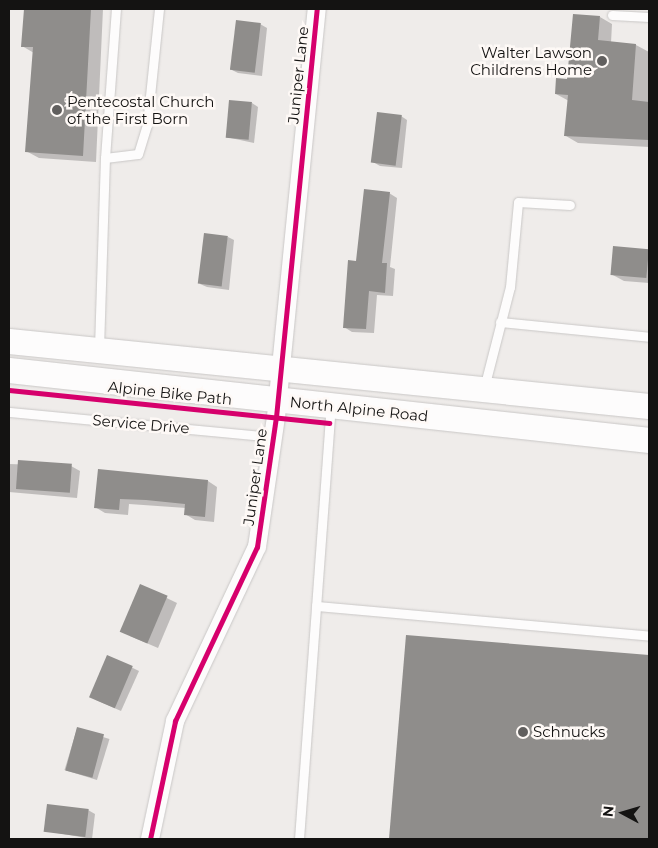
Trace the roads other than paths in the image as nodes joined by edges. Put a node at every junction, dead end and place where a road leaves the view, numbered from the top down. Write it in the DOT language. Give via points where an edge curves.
graph roads {
  1 [pos="116,9"];
  2 [pos="159,9"];
  3 [pos="317,9"];
  4 [pos="612,15"];
  5 [pos="649,16"];
  6 [pos="105,158"];
  7 [pos="570,205"];
  8 [pos="500,322"];
  9 [pos="649,337"];
  10 [pos="9,341"];
  11 [pos="99,348"];
  12 [pos="279,368"];
  13 [pos="9,370"];
  14 [pos="484,388"];
  15 [pos="277,400"];
  16 [pos="332,406"];
  17 [pos="649,406"];
  18 [pos="9,412"];
  19 [pos="273,437"];
  20 [pos="649,440"];
  21 [pos="316,606"];
  22 [pos="649,636"];
  23 [pos="150,839"];
  24 [pos="299,839"];
  1 -- 6 [label="lane"];
  2 -- 6 [label="lane" via="146,125 138,154"];
  3 -- 12 [label="street, Juniper Lane"];
  4 -- 5 [label="lane"];
  6 -- 11 [label="lane"];
  7 -- 8 [label="lane" via="518,202 510,287"];
  8 -- 9 [label="lane"];
  8 -- 14 [label="lane"];
  10 -- 11 [label="main road"];
  11 -- 12 [label="main road"];
  12 -- 14 [label="main road"];
  12 -- 15 [label="street, Juniper Lane"];
  13 -- 15 [label="main road, North Alpine Road"];
  14 -- 17 [label="main road"];
  15 -- 16 [label="main road, North Alpine Road"];
  15 -- 19 [label="street, Juniper Lane"];
  16 -- 20 [label="main road, North Alpine Road"];
  16 -- 21 [label="lane"];
  18 -- 19 [label="lane, Service Drive"];
  19 -- 23 [label="street, Juniper Lane" via="257,547 175,721"];
  21 -- 22 [label="lane"];
  21 -- 24 [label="lane"];
}
